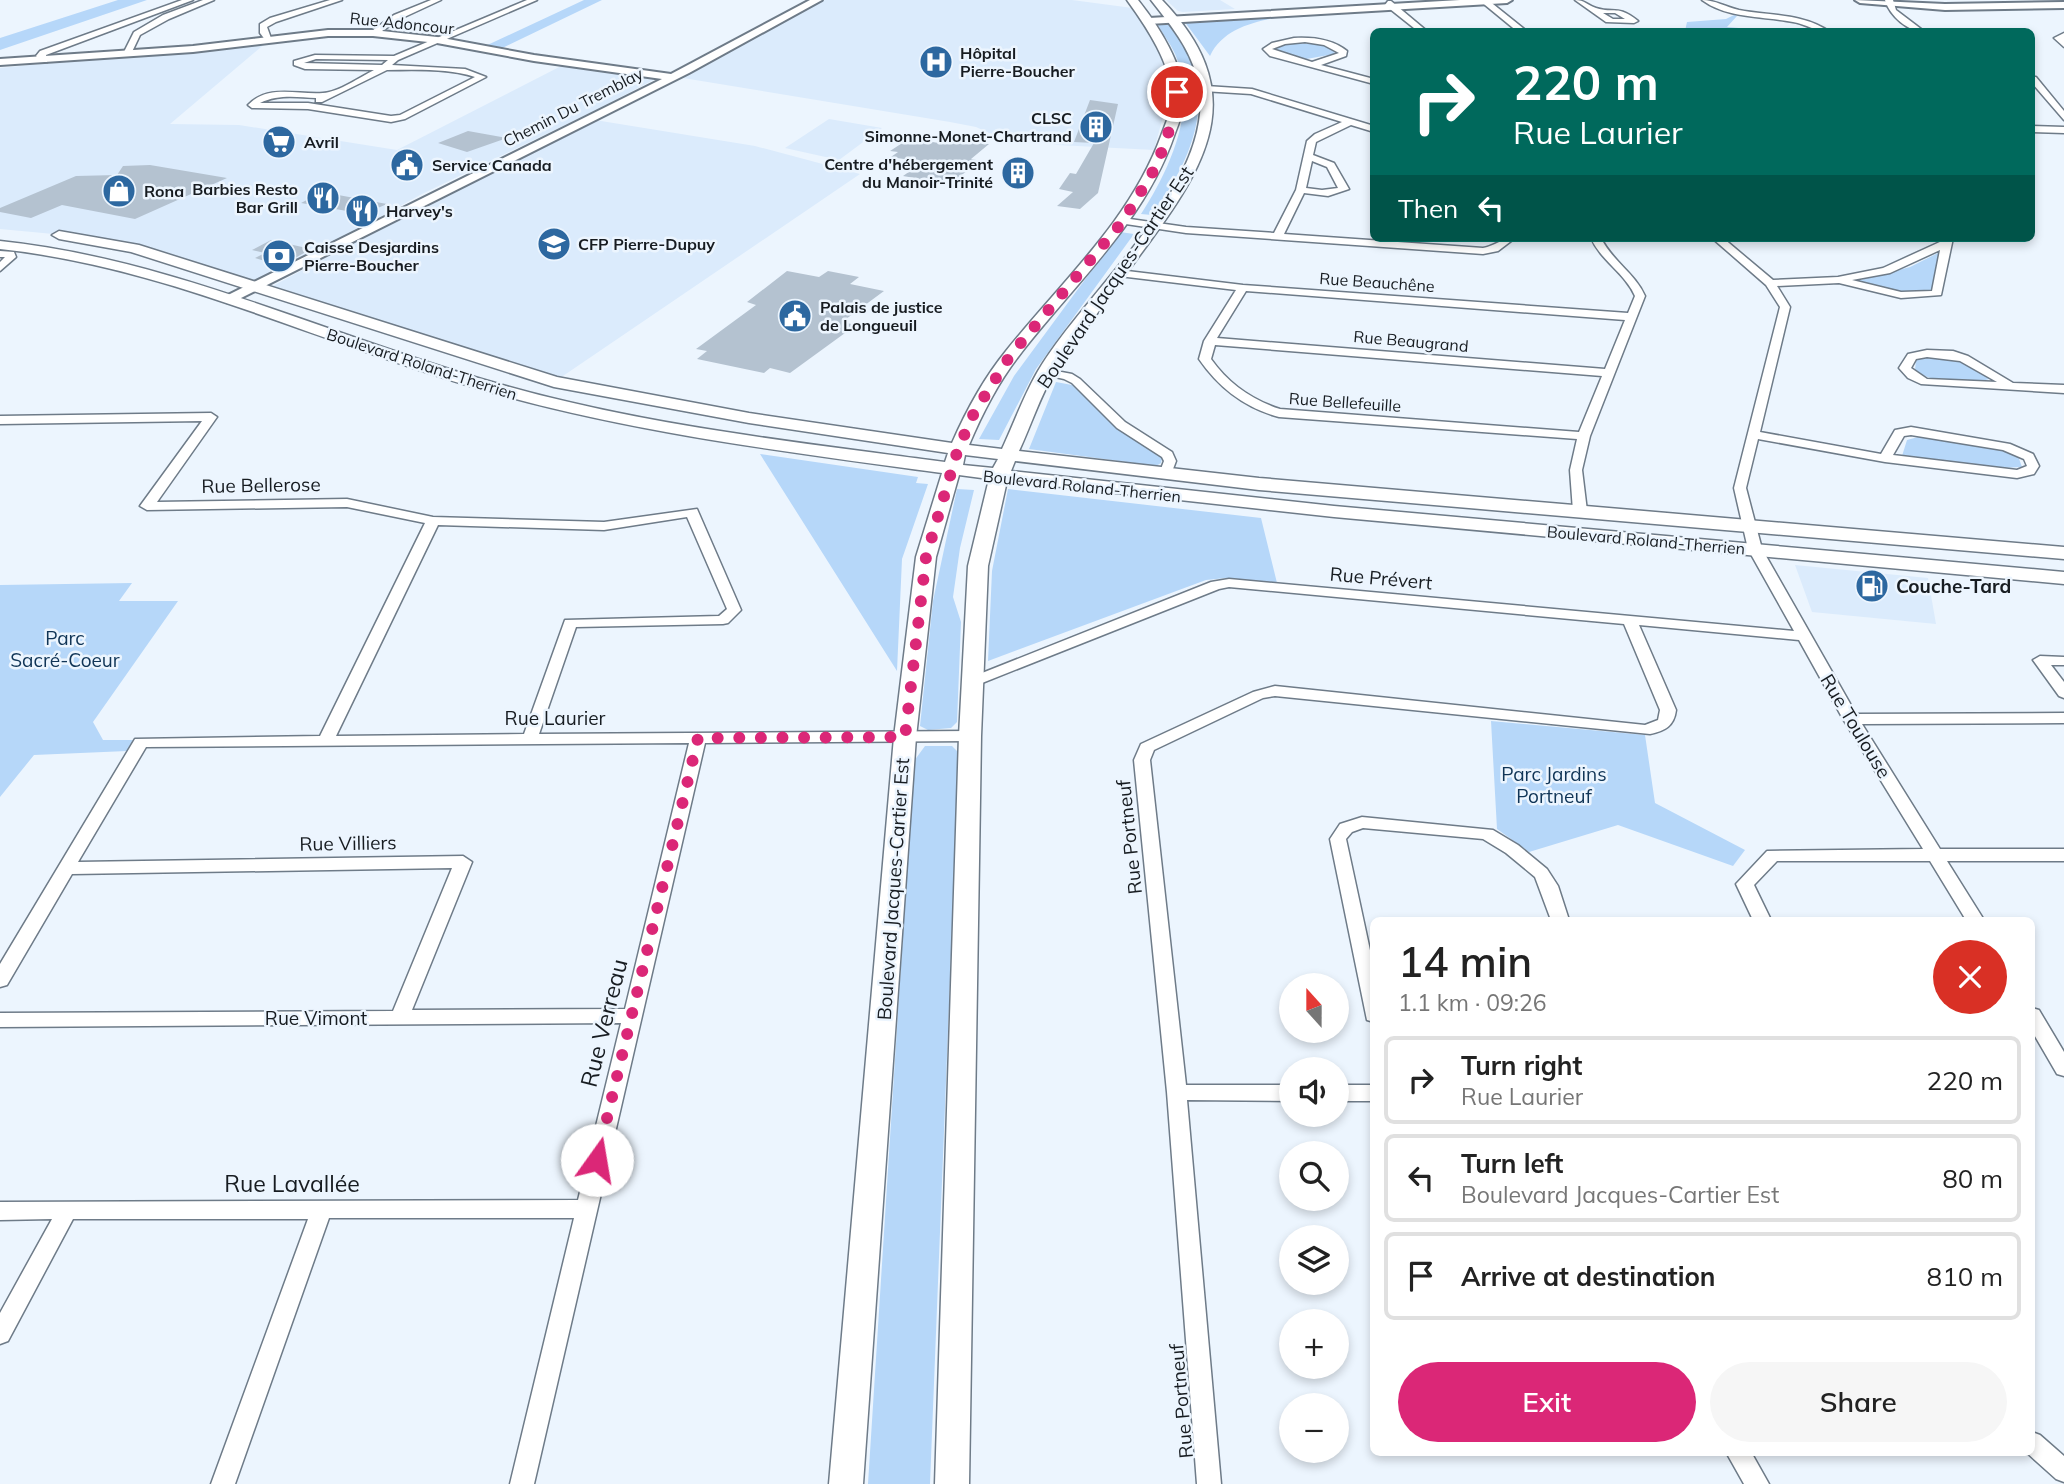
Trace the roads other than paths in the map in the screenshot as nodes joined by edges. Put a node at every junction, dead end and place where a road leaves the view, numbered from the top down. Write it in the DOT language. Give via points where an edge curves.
graph roads {
  1 [pos="189,0"];
  2 [pos="210,0"];
  3 [pos="338,0"];
  4 [pos="437,0"];
  5 [pos="533,0"];
  6 [pos="817,0"];
  7 [pos="1132,0"];
  8 [pos="1156,0"];
  9 [pos="1438,0"];
  10 [pos="1507,0"];
  11 [pos="1579,0"];
  12 [pos="1706,0"];
  13 [pos="1860,0"];
  14 [pos="1906,0"];
  15 [pos="1484,1"];
  16 [pos="1888,1"];
  17 [pos="2064,3"];
  18 [pos="1391,5"];
  19 [pos="1595,10"];
  20 [pos="147,15"];
  21 [pos="166,17"];
  22 [pos="1174,17"];
  23 [pos="1148,19"];
  24 [pos="1419,28"];
  25 [pos="1519,28"];
  26 [pos="1818,28"];
  27 [pos="1915,28"];
  28 [pos="373,33"];
  29 [pos="2064,34"];
  30 [pos="269,39"];
  31 [pos="437,40"];
  32 [pos="2064,44"];
  33 [pos="128,52"];
  34 [pos="395,58"];
  35 [pos="44,60"];
  36 [pos="0,64"];
  37 [pos="1312,65"];
  38 [pos="383,69"];
  39 [pos="672,77"];
  40 [pos="1370,81"];
  41 [pos="2035,81"];
  42 [pos="1206,89"];
  43 [pos="327,96"];
  44 [pos="308,106"];
  45 [pos="2064,117"];
  46 [pos="1350,122"];
  47 [pos="1370,128"];
  48 [pos="2035,130"];
  49 [pos="2064,130"];
  50 [pos="1309,158"];
  51 [pos="1301,191"];
  52 [pos="1123,221"];
  53 [pos="1155,225"];
  54 [pos="0,232"];
  55 [pos="1277,237"];
  56 [pos="1370,239"];
  57 [pos="1343,242"];
  58 [pos="1424,242"];
  59 [pos="1504,242"];
  60 [pos="1598,242"];
  61 [pos="1722,242"];
  62 [pos="1943,242"];
  63 [pos="1947,242"];
  64 [pos="1436,248"];
  65 [pos="4,252"];
  66 [pos="0,268"];
  67 [pos="1119,273"];
  68 [pos="1838,280"];
  69 [pos="1770,284"];
  70 [pos="257,287"];
  71 [pos="1244,288"];
  72 [pos="231,299"];
  73 [pos="1633,317"];
  74 [pos="1210,341"];
  75 [pos="1046,373"];
  76 [pos="1610,373"];
  77 [pos="2009,385"];
  78 [pos="2064,389"];
  79 [pos="0,420"];
  80 [pos="1754,434"];
  81 [pos="1584,436"];
  82 [pos="958,449"];
  83 [pos="1885,457"];
  84 [pos="1003,466"];
  85 [pos="951,470"];
  86 [pos="1165,474"];
  87 [pos="1580,511"];
  88 [pos="433,522"];
  89 [pos="1748,526"];
  90 [pos="1755,549"];
  91 [pos="2064,552"];
  92 [pos="2064,578"];
  93 [pos="1630,620"];
  94 [pos="1803,636"];
  95 [pos="2064,660"];
  96 [pos="972,682"];
  97 [pos="2064,693"];
  98 [pos="2064,718"];
  99 [pos="1851,719"];
  100 [pos="970,736"];
  101 [pos="905,737"];
  102 [pos="698,738"];
  103 [pos="530,739"];
  104 [pos="326,740"];
  105 [pos="1935,853"];
  106 [pos="2064,855"];
  107 [pos="67,868"];
  108 [pos="1559,917"];
  109 [pos="1761,917"];
  110 [pos="1973,917"];
  111 [pos="0,980"];
  112 [pos="1370,995"];
  113 [pos="631,1016"];
  114 [pos="400,1017"];
  115 [pos="0,1020"];
  116 [pos="2035,1020"];
  117 [pos="2064,1069"];
  118 [pos="1177,1092"];
  119 [pos="1279,1093"];
  120 [pos="1349,1093"];
  121 [pos="1370,1093"];
  122 [pos="585,1209"];
  123 [pos="322,1210"];
  124 [pos="0,1211"];
  125 [pos="67,1211"];
  126 [pos="0,1334"];
  127 [pos="2035,1446"];
  128 [pos="1740,1456"];
  129 [pos="2064,1471"];
  130 [pos="223,1484"];
  131 [pos="522,1484"];
  132 [pos="846,1484"];
  133 [pos="952,1484"];
  134 [pos="1209,1484"];
  135 [pos="1757,1484"];
  1 -- 20 [label="street"];
  2 -- 21 [label="street"];
  3 -- 30 [label="street" via="272,20 263,26"];
  4 -- 28 [label="street"];
  5 -- 31 [label="street"];
  6 -- 39 [label="street, Chemin Du Tremblay"];
  7 -- 23 [label="main road, Boulevard Jacques-Cartier Est"];
  8 -- 22 [label="main road, Boulevard Jacques-Cartier Est"];
  9 -- 18 [label="street"];
  10 -- 15 [label="street"];
  11 -- 19 [label="street"];
  12 -- 26 [label="street" via="1731,13 1804,21"];
  13 -- 16 [label="street"];
  14 -- 17 [label="street"];
  15 -- 18 [label="street"];
  15 -- 25 [label="street"];
  16 -- 17 [label="street" via="1965,7"];
  16 -- 27 [label="street" via="1899,17"];
  18 -- 22 [label="street"];
  18 -- 24 [label="street"];
  20 -- 21 [label="street"];
  20 -- 35 [label="street" via="43,53"];
  21 -- 33 [label="street" via="137,34"];
  22 -- 23 [label="street"];
  22 -- 42 [label="main road, Boulevard Jacques-Cartier Est" via="1199,61"];
  23 -- 52 [label="main road, Boulevard Jacques-Cartier Est" via="1165,47 1178,100 1157,165"];
  28 -- 30 [label="street, Rue Adoncour"];
  28 -- 31 [label="street, Rue Adoncour"];
  29 -- 32 [label="street" via="2058,38"];
  30 -- 33 [label="street, Rue Adoncour"];
  31 -- 34 [label="street"];
  31 -- 39 [label="street, Rue Adoncour"];
  33 -- 35 [label="street, Rue Adoncour"];
  34 -- 38 [label="street"];
  34 -- 38 [label="street" via="315,57 298,63"];
  35 -- 36 [label="street, Rue Adoncour"];
  37 -- 37 [label="street" via="1273,54 1267,49 1294,41 1327,43 1343,51"];
  37 -- 40 [label="street"];
  38 -- 43 [label="street"];
  38 -- 44 [label="street" via="448,69 482,77 391,119"];
  39 -- 70 [label="street, Chemin Du Tremblay"];
  41 -- 45 [label="street"];
  42 -- 46 [label="street" via="1252,92"];
  42 -- 53 [label="main road, Boulevard Jacques-Cartier Est" via="1199,148 1187,177"];
  43 -- 44 [label="street"];
  43 -- 44 [label="street" via="271,96 252,105"];
  46 -- 47 [label="street"];
  46 -- 50 [label="street" via="1312,141"];
  48 -- 49 [label="street"];
  50 -- 51 [label="street"];
  50 -- 51 [label="street" via="1331,165 1344,189"];
  51 -- 55 [label="street"];
  52 -- 53 [label="street"];
  52 -- 82 [label="main road, Boulevard Jacques-Cartier Est" via="1010,356 974,413"];
  53 -- 55 [label="street"];
  53 -- 67 [label="main road, Boulevard Jacques-Cartier Est"];
  54 -- 70 [label="main road, Boulevard Roland-Therrien" via="57,235 134,248"];
  55 -- 57 [label="street"];
  56 -- 57 [label="street"];
  57 -- 64 [label="street"];
  58 -- 64 [label="street"];
  59 -- 64 [label="street" via="1483,251"];
  60 -- 73 [label="street" via="1603,255 1639,291"];
  61 -- 69 [label="street"];
  62 -- 68 [label="street" via="1886,271"];
  63 -- 68 [label="street" via="1937,293 1896,296"];
  65 -- 66 [label="street"];
  65 -- 72 [label="main road, Boulevard Roland-Therrien" via="76,253"];
  67 -- 71 [label="street, Rue Beauchêne"];
  67 -- 75 [label="main road, Boulevard Jacques-Cartier Est"];
  68 -- 69 [label="street"];
  69 -- 80 [label="street, Rue Toulouse" via="1785,307"];
  70 -- 72 [label="street, Chemin Du Tremblay"];
  70 -- 82 [label="main road, Boulevard Roland-Therrien" via="554,382"];
  71 -- 73 [label="street, Rue Beauchêne"];
  71 -- 74 [label="street"];
  72 -- 85 [label="main road, Boulevard Roland-Therrien" via="478,385 547,402 737,438"];
  73 -- 76 [label="street"];
  74 -- 76 [label="street, Rue Beaugrand"];
  74 -- 81 [label="street, Rue Bellefeuille" via="1205,359 1213,372 1246,400 1271,411"];
  75 -- 84 [label="main road, Boulevard Jacques-Cartier Est"];
  75 -- 86 [label="street, Boulevard Roland-Therrien" via="1076,381 1121,425 1168,455"];
  76 -- 81 [label="street"];
  77 -- 77 [label="street" via="1925,382 1906,368 1912,356 1966,357"];
  77 -- 78 [label="street"];
  79 -- 88 [label="street, Rue Bellerose" via="211,417 147,506 346,503"];
  80 -- 83 [label="street"];
  80 -- 89 [label="street, Rue Toulouse" via="1740,488"];
  81 -- 87 [label="street" via="1576,470"];
  82 -- 84 [label="main road, Boulevard Roland-Therrien"];
  82 -- 85 [label="main road, Boulevard Jacques-Cartier Est"];
  83 -- 83 [label="street" via="2017,474 2033,466 2029,457 2006,447 1911,431 1899,433"];
  84 -- 85 [label="main road, Boulevard Roland-Therrien"];
  84 -- 86 [label="main road, Boulevard Roland-Therrien"];
  84 -- 90 [label="main road, Boulevard Roland-Therrien" via="1257,505"];
  84 -- 96 [label="main road, Boulevard Jacques-Cartier Est" via="978,566"];
  85 -- 101 [label="main road, Boulevard Jacques-Cartier Est" via="926,557"];
  86 -- 87 [label="main road, Boulevard Roland-Therrien"];
  87 -- 89 [label="main road, Boulevard Roland-Therrien"];
  88 -- 103 [label="street, Rue Bellerose" via="604,526 692,512 734,610 723,620 570,623"];
  88 -- 104 [label="street"];
  89 -- 90 [label="street, Rue Toulouse"];
  89 -- 91 [label="main road, Boulevard Roland-Therrien"];
  90 -- 92 [label="main road, Boulevard Roland-Therrien"];
  90 -- 94 [label="street, Rue Toulouse"];
  93 -- 94 [label="street, Rue Prévert"];
  93 -- 96 [label="street, Rue Prévert" via="1229,583"];
  93 -- 118 [label="street, Rue Portneuf" via="1668,710 1668,719 1660,728 1275,691 1147,747 1142,760"];
  94 -- 99 [label="street, Rue Toulouse"];
  95 -- 97 [label="street" via="2040,660"];
  96 -- 100 [label="main road, Boulevard Jacques-Cartier Est"];
  98 -- 99 [label="street"];
  99 -- 105 [label="street, Rue Toulouse"];
  100 -- 101 [label="street, Rue Laurier"];
  100 -- 133 [label="main road, Boulevard Jacques-Cartier Est"];
  101 -- 102 [label="street, Rue Laurier"];
  101 -- 132 [label="main road, Boulevard Jacques-Cartier Est"];
  102 -- 103 [label="street, Rue Laurier"];
  102 -- 113 [label="street, Rue Verreau"];
  103 -- 104 [label="street, Rue Laurier"];
  104 -- 107 [label="street, Rue Laurier" via="141,741"];
  105 -- 106 [label="street"];
  105 -- 109 [label="street" via="1773,855 1745,884"];
  105 -- 110 [label="street, Rue Toulouse"];
  107 -- 111 [label="street"];
  107 -- 114 [label="street, Rue Villiers" via="463,862"];
  108 -- 112 [label="street" via="1541,873 1487,834 1362,822 1346,828 1338,839"];
  113 -- 114 [label="street, Rue Vimont"];
  113 -- 122 [label="street, Rue Verreau"];
  114 -- 115 [label="street, Rue Vimont"];
  116 -- 117 [label="street"];
  118 -- 119 [label="street"];
  118 -- 134 [label="street, Rue Portneuf"];
  120 -- 121 [label="street"];
  122 -- 123 [label="street, Rue Lavallée"];
  122 -- 131 [label="street, Rue Verreau"];
  123 -- 125 [label="street, Rue Lavallée"];
  123 -- 130 [label="street"];
  124 -- 125 [label="street, Rue Lavallée"];
  125 -- 126 [label="street"];
  127 -- 129 [label="street"];
  128 -- 135 [label="street"];
}
